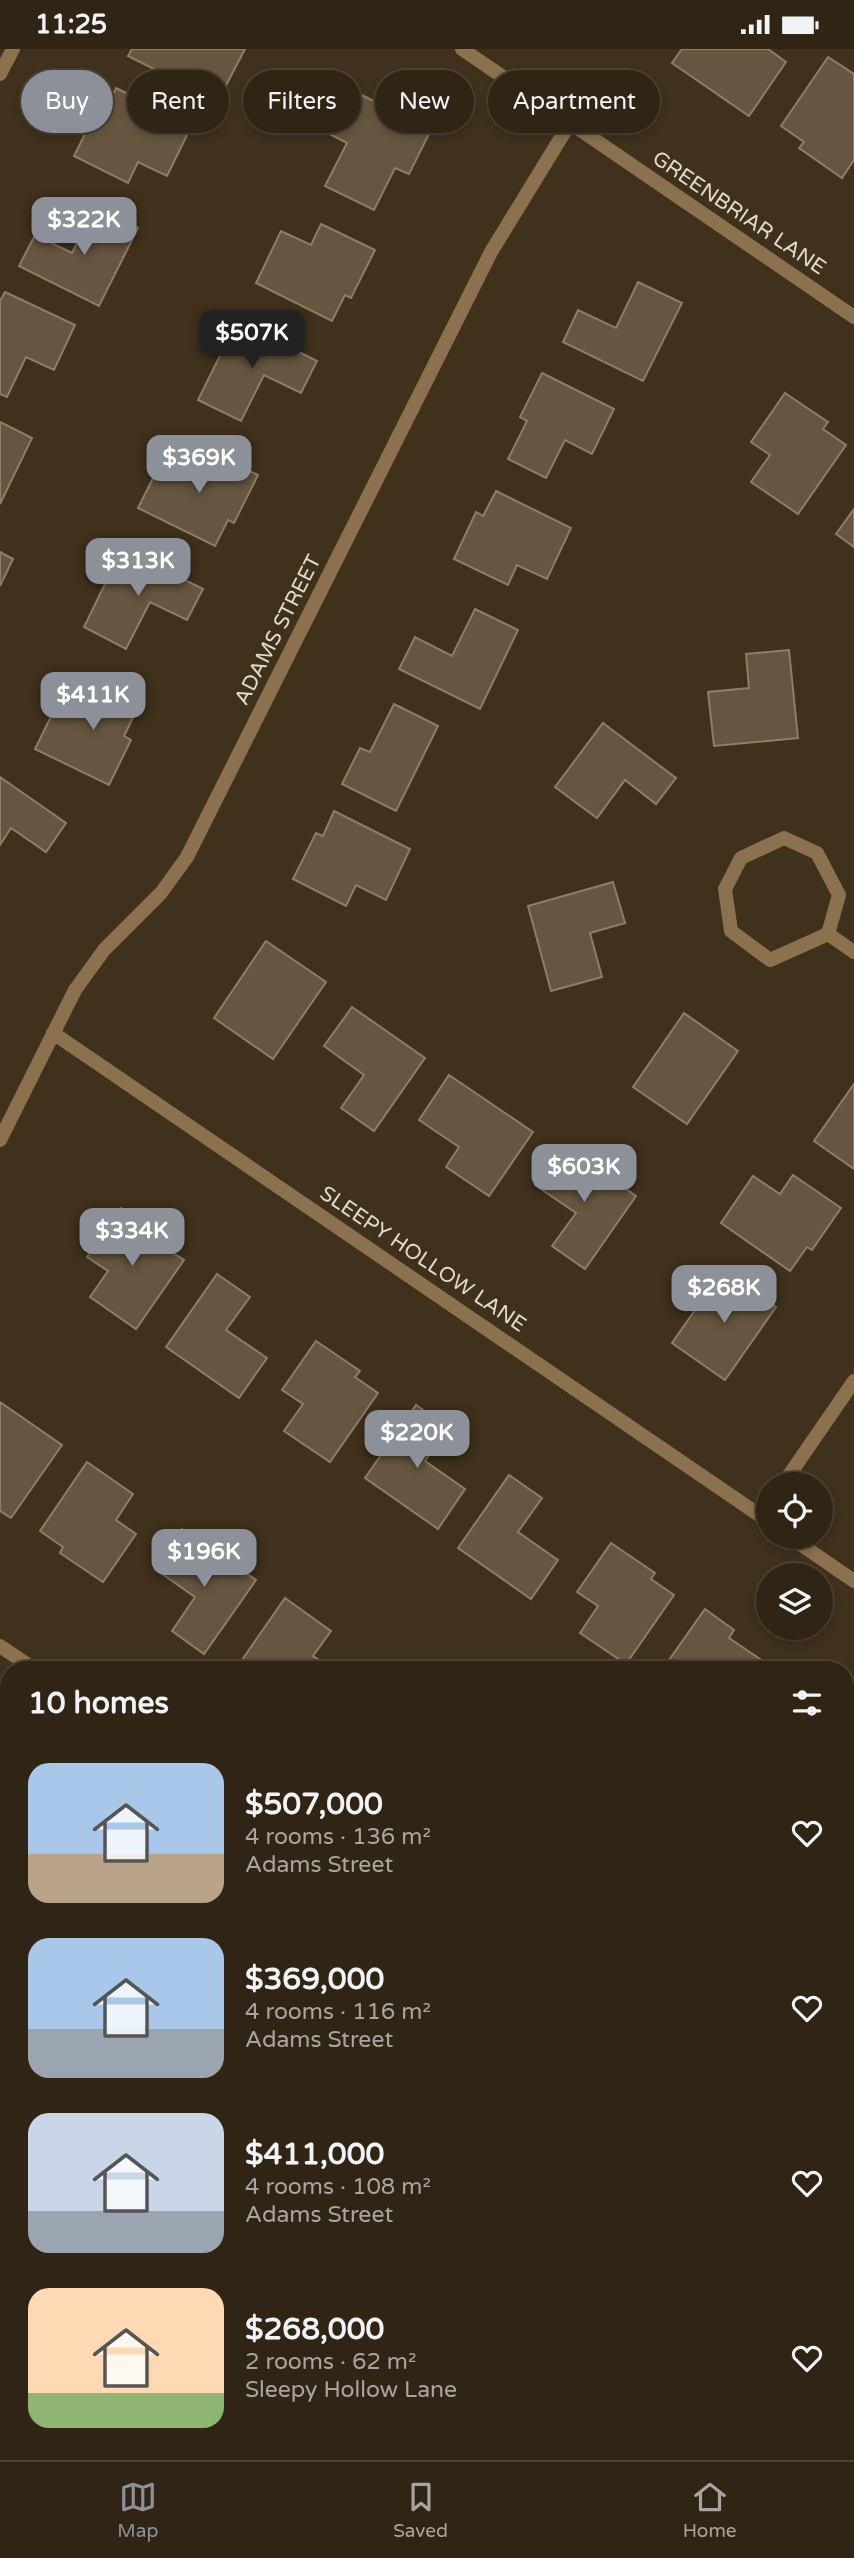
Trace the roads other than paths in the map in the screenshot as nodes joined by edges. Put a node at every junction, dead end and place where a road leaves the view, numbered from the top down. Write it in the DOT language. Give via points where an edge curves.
graph roads {
  1 [pos="13,49"];
  2 [pos="462,49"];
  3 [pos="493,70"];
  4 [pos="0,74"];
  5 [pos="564,133"];
  6 [pos="585,133"];
  7 [pos="854,317"];
  8 [pos="828,934"];
  9 [pos="854,952"];
  10 [pos="53,1033"];
  11 [pos="0,1140"];
  12 [pos="854,1381"];
  13 [pos="791,1472"];
  14 [pos="756,1508"];
  15 [pos="807,1549"];
  16 [pos="854,1581"];
  17 [pos="0,1646"];
  18 [pos="22,1661"];
  1 -- 4 [label="street"];
  2 -- 3 [label="street, GREENBRIAR LANE"];
  5 -- 10 [label="street, ADAMS STREET" via="491,252 187,857 161,893 103,950"];
  6 -- 7 [label="street, GREENBRIAR LANE"];
  8 -- 8 [label="street" via="839,895 817,853 784,838 741,858 726,889 731,931 770,960"];
  8 -- 9 [label="street"];
  10 -- 11 [label="street, ADAMS STREET"];
  10 -- 14 [label="street, SLEEPY HOLLOW LANE"];
  12 -- 13 [label="street"];
  15 -- 16 [label="street"];
  17 -- 18 [label="street"];
}
